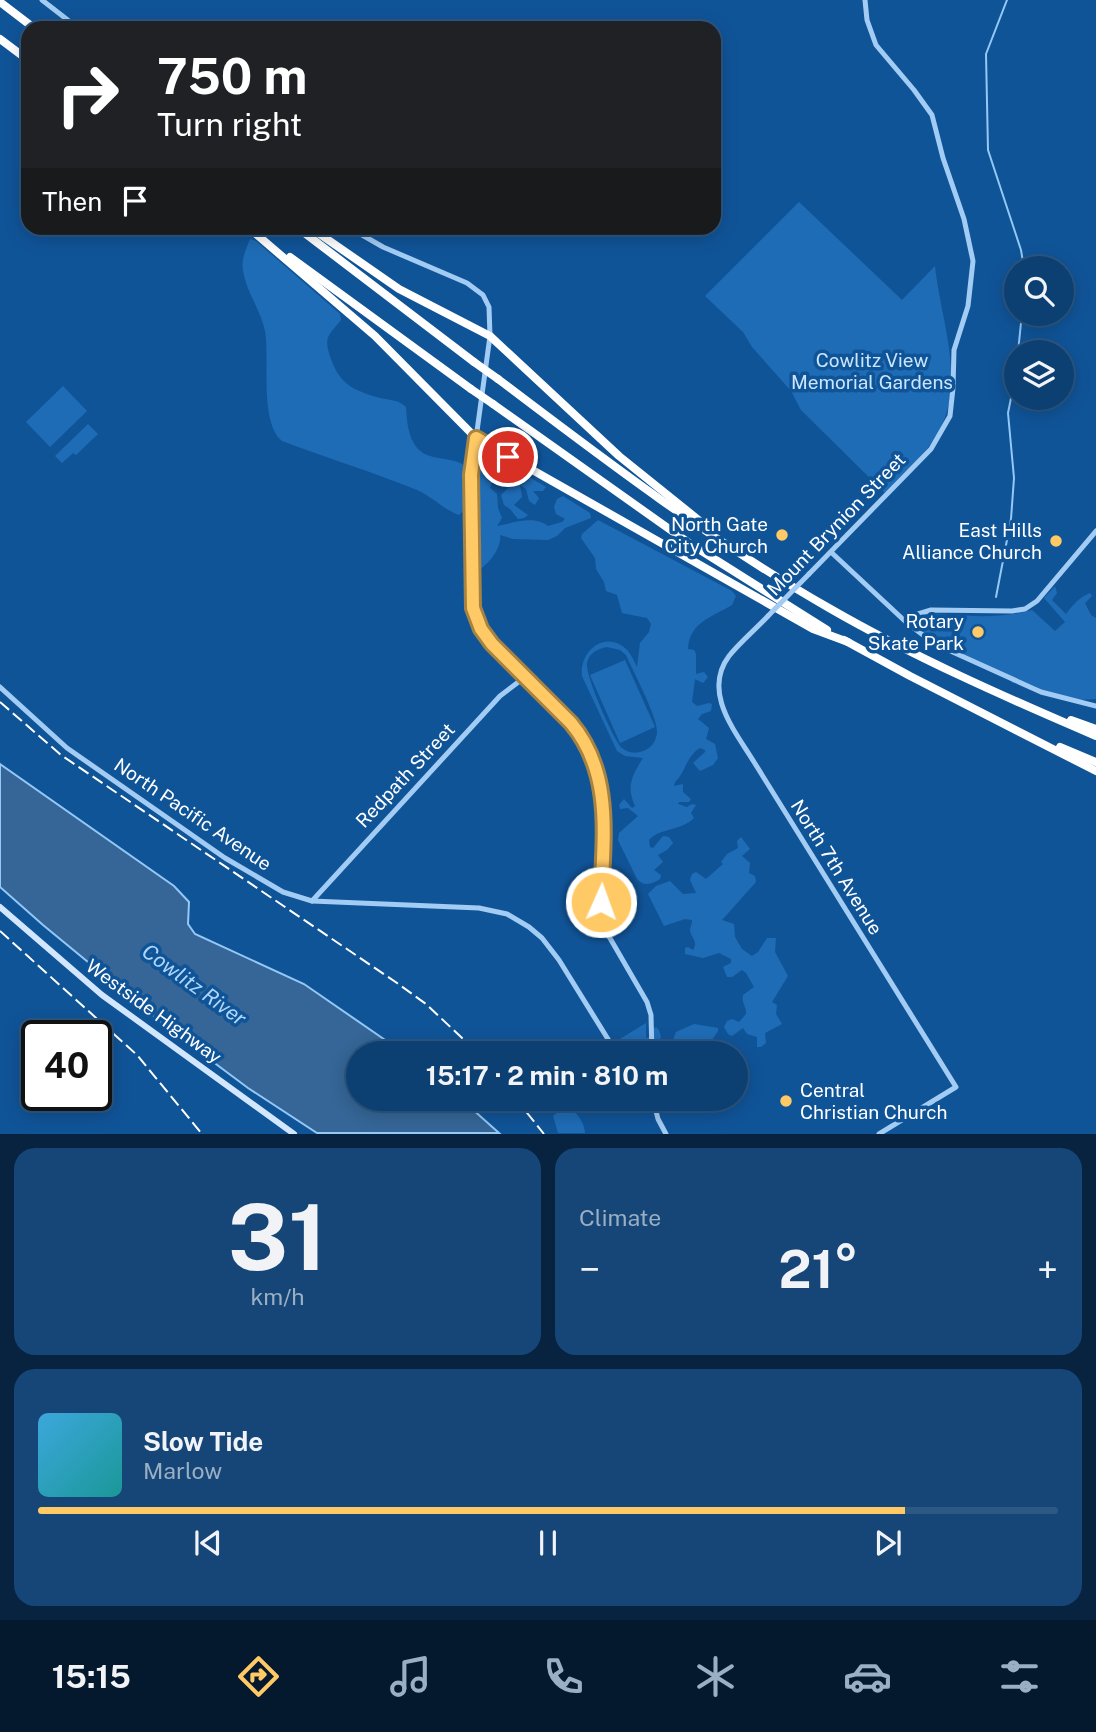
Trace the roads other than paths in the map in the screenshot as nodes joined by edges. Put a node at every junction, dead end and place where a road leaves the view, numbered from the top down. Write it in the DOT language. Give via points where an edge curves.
graph roads {
  1 [pos="42,0"];
  2 [pos="864,0"];
  3 [pos="0,2"];
  4 [pos="25,21"];
  5 [pos="69,21"];
  6 [pos="0,39"];
  7 [pos="21,55"];
  8 [pos="258,235"];
  9 [pos="260,235"];
  10 [pos="307,235"];
  11 [pos="321,235"];
  12 [pos="362,235"];
  13 [pos="490,336"];
  14 [pos="476,438"];
  15 [pos="1096,531"];
  16 [pos="729,547"];
  17 [pos="832,553"];
  18 [pos="907,623"];
  19 [pos="848,642"];
  20 [pos="729,657"];
  21 [pos="526,677"];
  22 [pos="0,687"];
  23 [pos="1006,697"];
  24 [pos="1096,706"];
  25 [pos="1096,729"];
  26 [pos="1018,731"];
  27 [pos="1096,736"];
  28 [pos="1096,762"];
  29 [pos="1096,771"];
  30 [pos="312,901"];
  31 [pos="0,907"];
  32 [pos="609,1041"];
  33 [pos="652,1041"];
  34 [pos="656,1111"];
  35 [pos="294,1133"];
  36 [pos="666,1133"];
  37 [pos="879,1133"];
  1 -- 5 [label="street"];
  2 -- 17 [label="street, Mount Brynion Street" via="876,45 932,115 973,261 971,290 954,350 952,404 944,428 931,449"];
  3 -- 4 [label="highway"];
  6 -- 7 [label="highway"];
  8 -- 14 [label="highway" via="375,336"];
  9 -- 19 [label="highway, bridge" via="689,543"];
  10 -- 16 [label="highway, bridge" via="646,492"];
  11 -- 13 [label="highway" via="399,289"];
  12 -- 13 [label="street" via="476,288 489,307"];
  13 -- 14 [label="street"];
  13 -- 16 [label="highway" via="620,456"];
  14 -- 19 [label="highway" via="813,629"];
  14 -- 21 [label="street" via="471,475 473,608 486,635"];
  15 -- 18 [label="street" via="1025,609 931,610"];
  16 -- 23 [label="highway" via="848,619"];
  17 -- 18 [label="street"];
  17 -- 20 [label="street, Mount Brynion Street, bridge"];
  18 -- 24 [label="street" via="935,644 1003,677"];
  19 -- 26 [label="highway"];
  20 -- 37 [label="street, North 7th Avenue" via="719,684 727,717 956,1087"];
  21 -- 30 [label="street, Redpath Street" via="491,705"];
  21 -- 33 [label="street" via="580,733 596,764 602,790 603,921 647,1002"];
  22 -- 30 [label="street, North Pacific Avenue" via="67,748 225,858 283,892"];
  23 -- 25 [label="highway"];
  23 -- 27 [label="highway"];
  26 -- 28 [label="highway"];
  26 -- 29 [label="highway"];
  30 -- 32 [label="street, North Pacific Avenue" via="479,908 507,914 529,927 553,951"];
  31 -- 35 [label="main road, Westside Highway" via="102,995"];
  34 -- 36 [label="street"];
}
